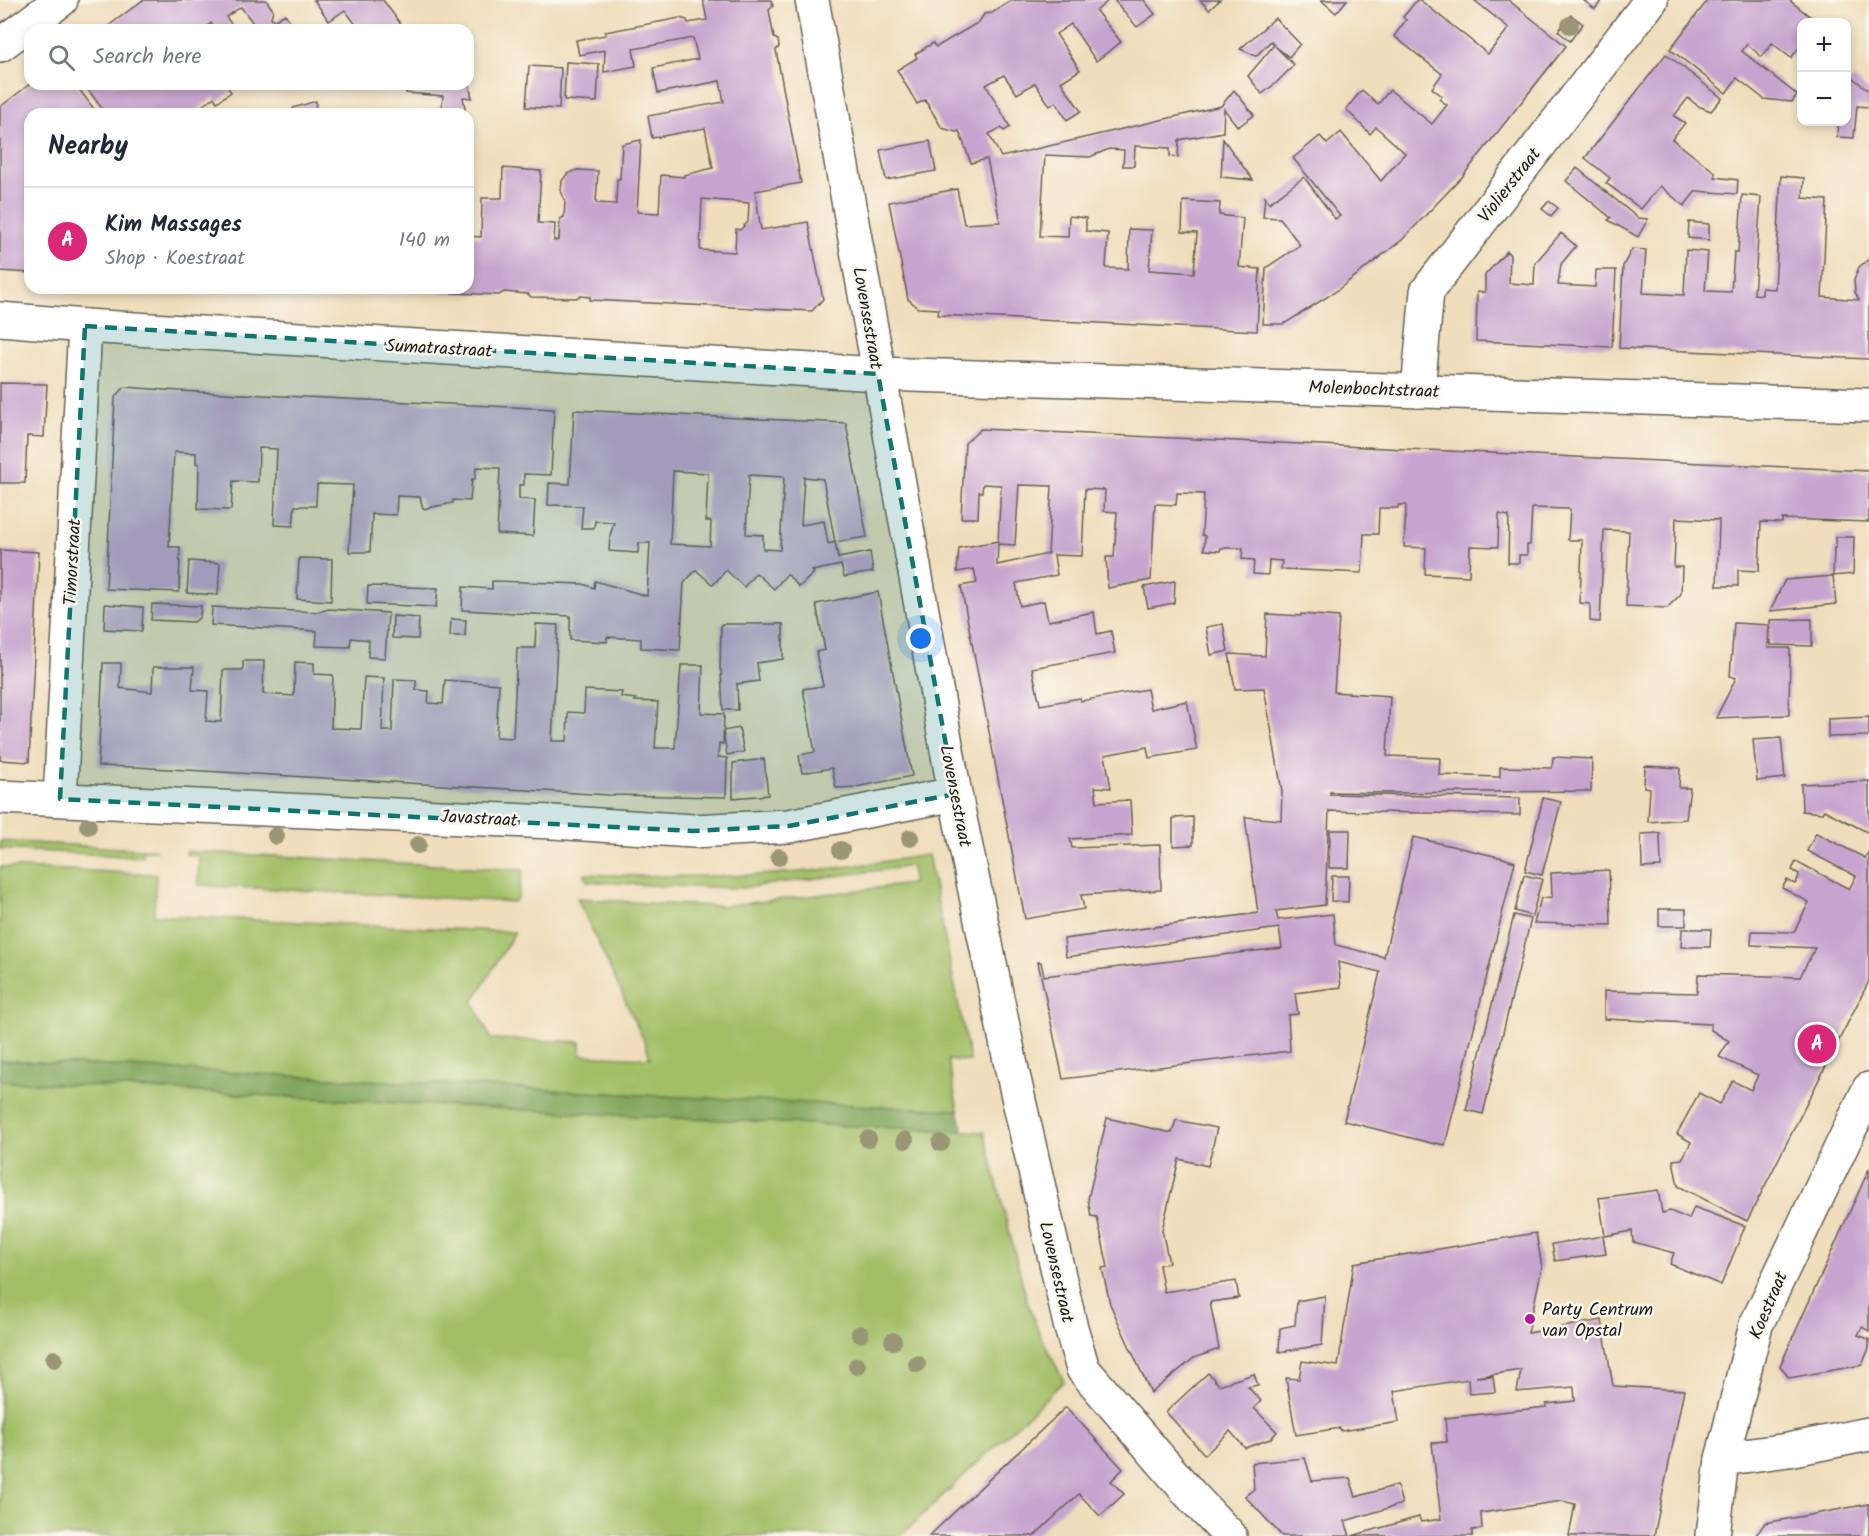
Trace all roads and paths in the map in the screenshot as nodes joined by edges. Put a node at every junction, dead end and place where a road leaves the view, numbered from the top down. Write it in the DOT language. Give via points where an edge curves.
graph roads {
  1 [pos="61,0"];
  2 [pos="1652,0"];
  3 [pos="816,1"];
  4 [pos="28,24"];
  5 [pos="24,27"];
  6 [pos="0,45"];
  7 [pos="0,319"];
  8 [pos="85,326"];
  9 [pos="878,374"];
  10 [pos="1418,391"];
  11 [pos="1869,405"];
  12 [pos="955,794"];
  13 [pos="0,797"];
  14 [pos="60,799"];
  15 [pos="1869,1089"];
  16 [pos="1869,1434"];
  17 [pos="1722,1459"];
  18 [pos="1230,1536"];
  19 [pos="1713,1536"];
  1 -- 4 [label="street"];
  2 -- 10 [label="street, Violierstraat" via="1427,291"];
  3 -- 9 [label="street, Lovensestraat"];
  5 -- 6 [label="street"];
  7 -- 8 [label="street, Sumatrastraat"];
  8 -- 9 [label="street, Sumatrastraat"];
  8 -- 14 [label="street, Timorstraat"];
  9 -- 10 [label="street, Molenbochtstraat"];
  9 -- 12 [label="street, Lovensestraat"];
  10 -- 11 [label="street, Molenbochtstraat"];
  12 -- 14 [label="street, Javastraat" via="789,826 693,831"];
  12 -- 18 [label="street, Lovensestraat" via="1046,1224 1083,1369"];
  13 -- 14 [label="street, Javastraat"];
  15 -- 17 [label="street, Koestraat" via="1756,1325"];
  16 -- 17 [label="street"];
  17 -- 19 [label="street, Koestraat"];
}
